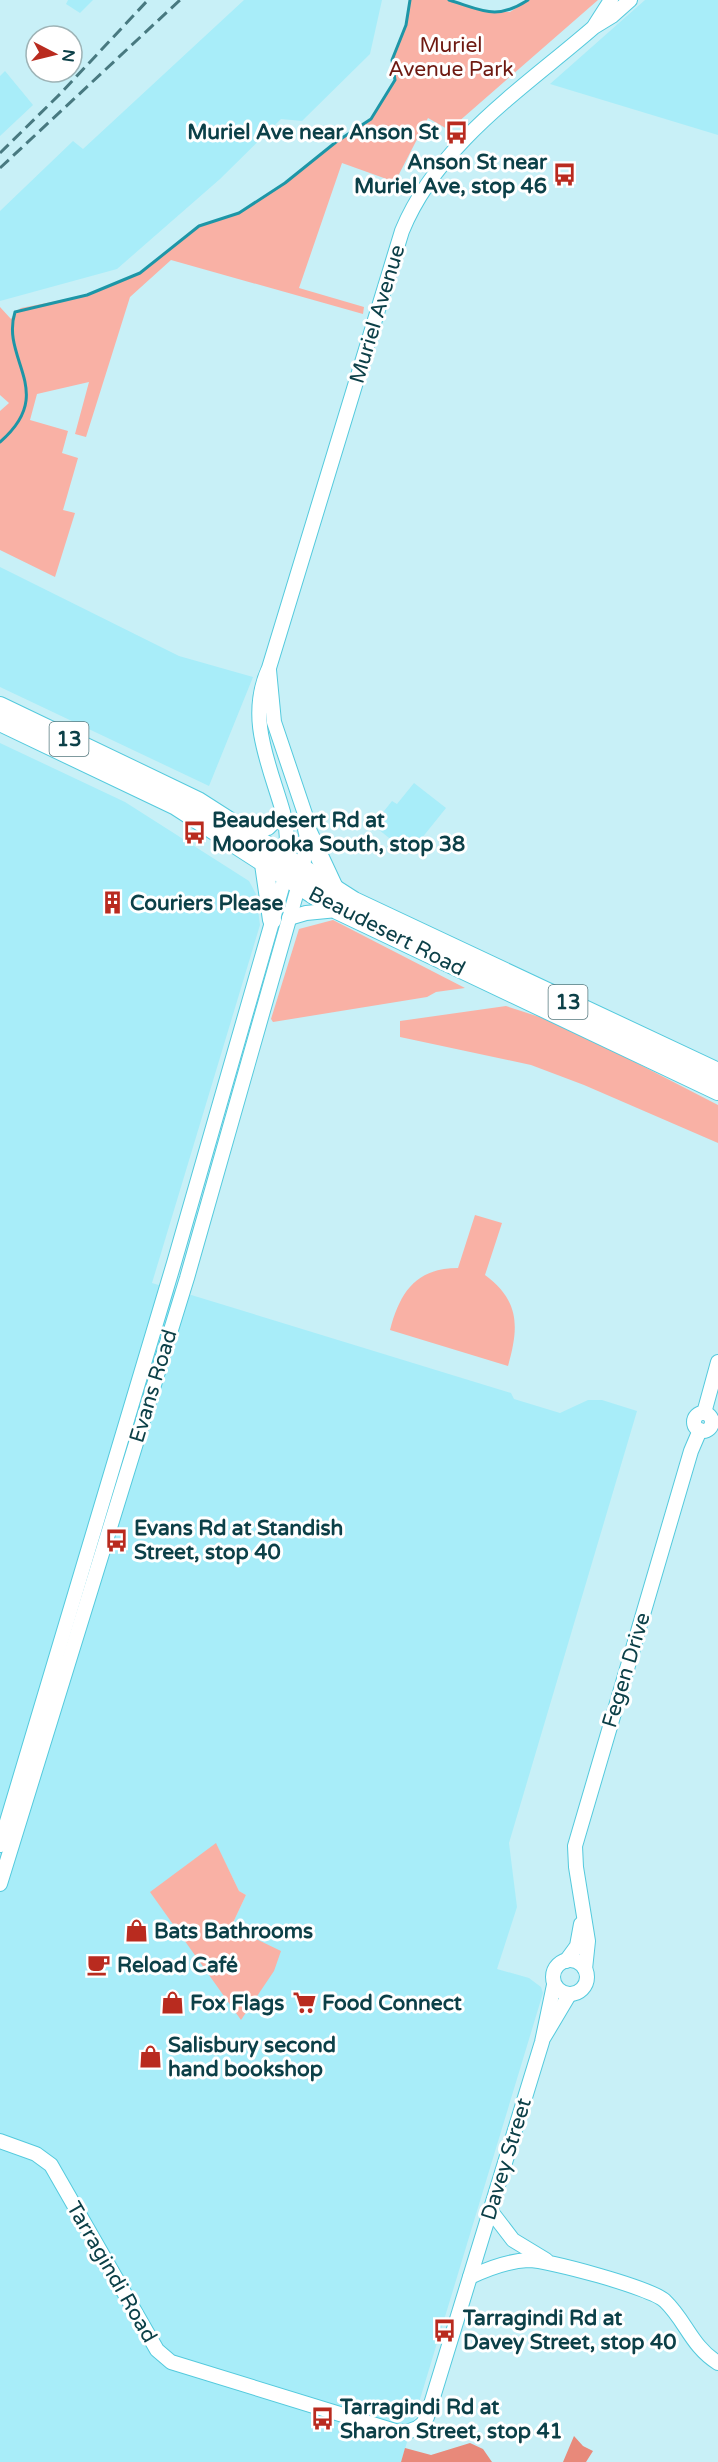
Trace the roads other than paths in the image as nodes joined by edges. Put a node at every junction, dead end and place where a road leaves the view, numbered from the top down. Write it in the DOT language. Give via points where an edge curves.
graph roads {
  1 [pos="611,0"];
  2 [pos="630,0"];
  3 [pos="594,27"];
  4 [pos="269,668"];
  5 [pos="0,706"];
  6 [pos="0,722"];
  7 [pos="283,813"];
  8 [pos="243,830"];
  9 [pos="308,830"];
  10 [pos="264,864"];
  11 [pos="294,873"];
  12 [pos="335,890"];
  13 [pos="337,910"];
  14 [pos="281,919"];
  15 [pos="239,1039"];
  16 [pos="254,1043"];
  17 [pos="718,1072"];
  18 [pos="718,1091"];
  19 [pos="718,1362"];
  20 [pos="0,1845"];
  21 [pos="0,1884"];
  22 [pos="583,1913"];
  23 [pos="566,1961"];
  24 [pos="585,1969"];
  25 [pos="554,1985"];
  26 [pos="569,1995"];
  27 [pos="542,2042"];
  28 [pos="0,2141"];
  29 [pos="490,2210"];
  30 [pos="514,2241"];
  31 [pos="551,2263"];
  32 [pos="510,2264"];
  33 [pos="470,2277"];
  34 [pos="718,2363"];
  1 -- 3 [label="main road, Muriel Avenue"];
  2 -- 3 [label="main road, Muriel Avenue"];
  3 -- 4 [label="main road, Muriel Avenue" via="461,143 428,182 411,210"];
  4 -- 7 [label="main road, Muriel Avenue" via="261,686 259,726"];
  4 -- 9 [label="main road, Muriel Avenue" via="274,722"];
  5 -- 8 [label="highway, Beaudesert Road / 13" via="198,801"];
  6 -- 10 [label="highway, Beaudesert Road / 13" via="176,806"];
  7 -- 8 [label="main road" via="268,828"];
  7 -- 11 [label="main road, Muriel Avenue"];
  8 -- 11 [label="highway, Beaudesert Road / 13"];
  9 -- 11 [label="main road, Muriel Avenue"];
  9 -- 12 [label="highway"];
  10 -- 11 [label="highway, Beaudesert Road / 13"];
  10 -- 14 [label="highway"];
  11 -- 12 [label="highway, Beaudesert Road / 13"];
  11 -- 13 [label="highway, Beaudesert Road / 13"];
  11 -- 14 [label="main road, Evans Road"];
  12 -- 17 [label="highway, Beaudesert Road / 13"];
  13 -- 14 [label="main road"];
  13 -- 18 [label="highway, Beaudesert Road / 13"];
  14 -- 15 [label="main road, Evans Road"];
  14 -- 16 [label="main road, Evans Road"];
  15 -- 16 [label="main road"];
  15 -- 20 [label="main road, Evans Road"];
  16 -- 21 [label="main road, Evans Road" via="187,1278"];
  19 -- 22 [label="main road, Fegen Drive" via="704,1413 712,1423 708,1429 700,1430 691,1451 580,1824 575,1846"];
  22 -- 23 [label="main road, Fegen Drive" via="577,1946"];
  22 -- 24 [label="main road, Fegen Drive" via="588,1944"];
  23 -- 24 [label="main road" via="579,1963"];
  23 -- 25 [label="main road" via="554,1971"];
  24 -- 26 [label="main road" via="584,1987"];
  25 -- 26 [label="main road"];
  25 -- 27 [label="main road, Davey Street"];
  26 -- 27 [label="main road, Davey Street"];
  27 -- 29 [label="main road, Davey Street"];
  28 -- 33 [label="main road, Tarragindi Road" via="28,2150 51,2165 157,2350 171,2362 395,2431 412,2431 424,2422"];
  29 -- 30 [label="main road"];
  29 -- 33 [label="main road, Davey Street"];
  30 -- 31 [label="main road"];
  30 -- 32 [label="main road" via="516,2252"];
  31 -- 32 [label="main road" via="529,2260"];
  31 -- 34 [label="main road" via="658,2296 670,2306 694,2343"];
  32 -- 33 [label="main road"];
}
